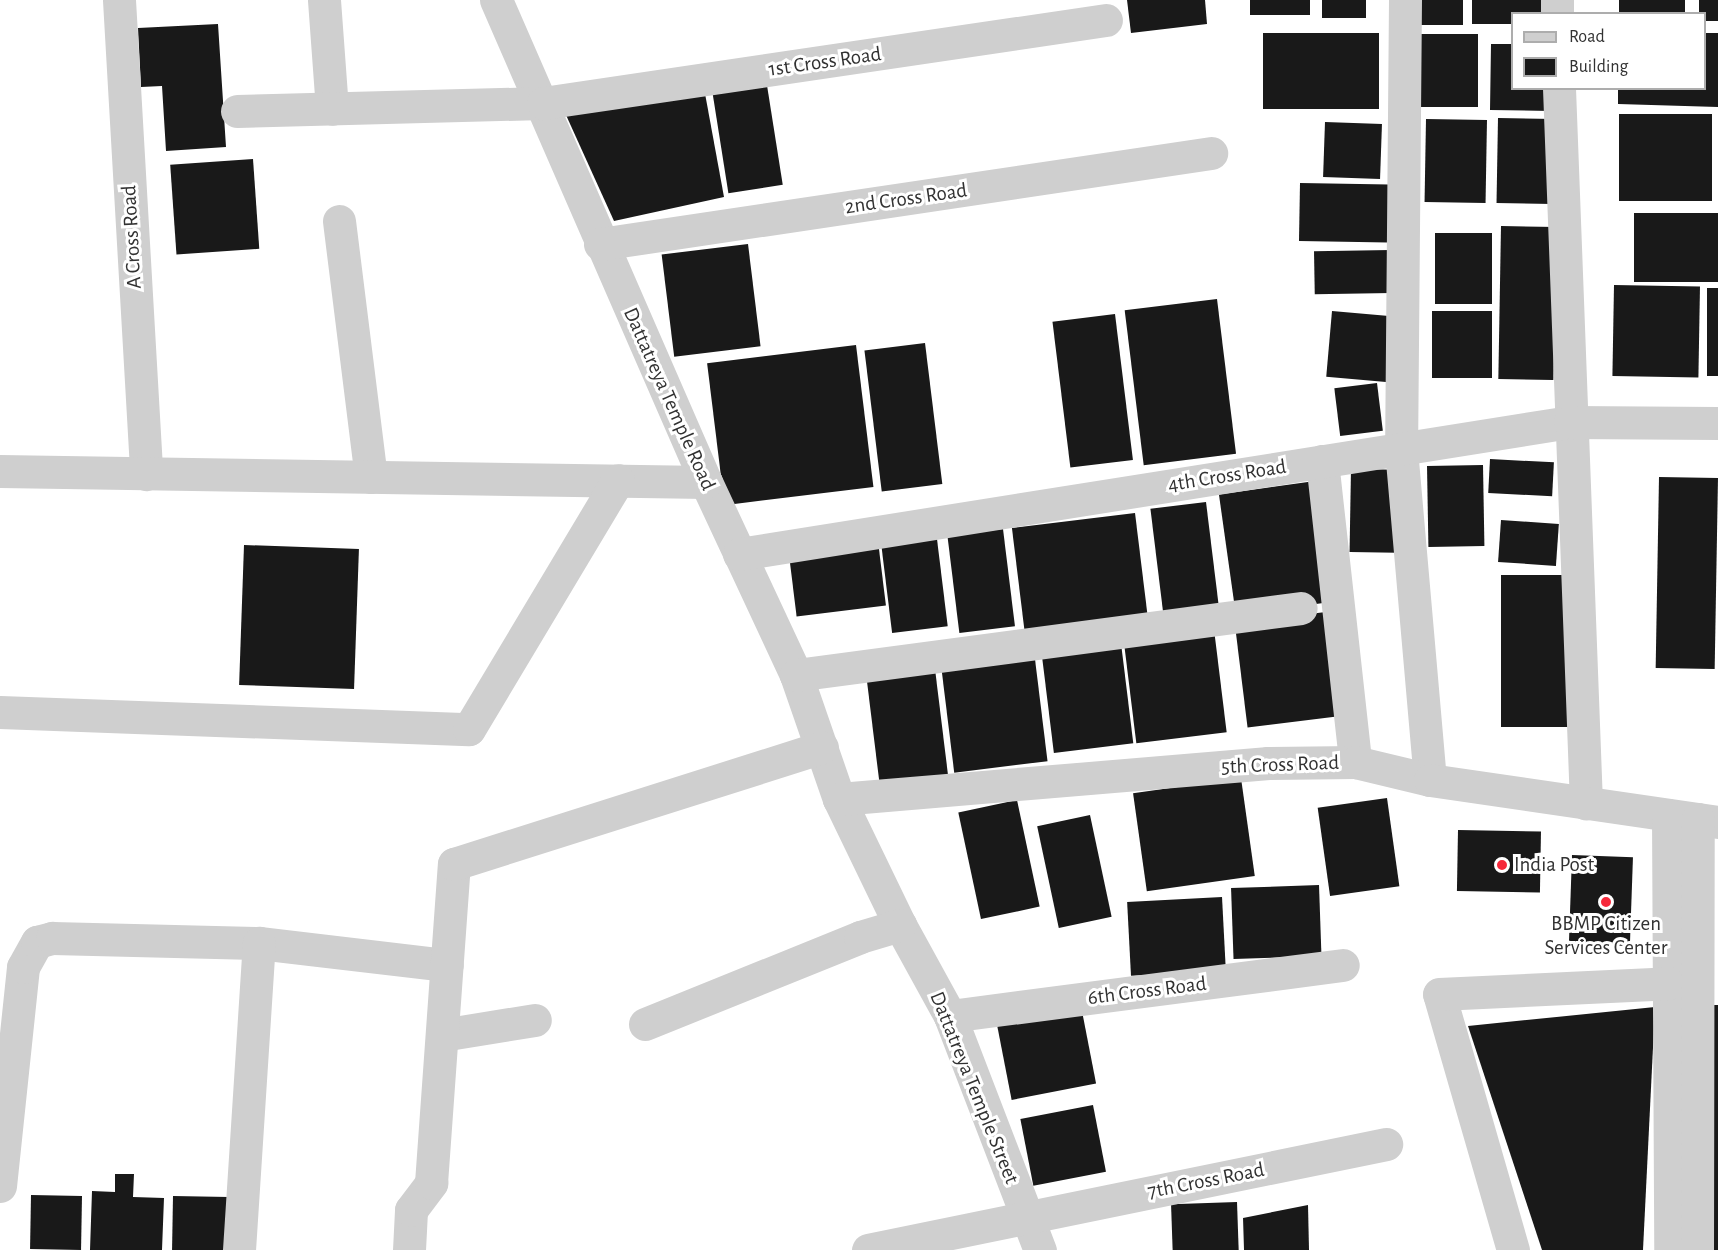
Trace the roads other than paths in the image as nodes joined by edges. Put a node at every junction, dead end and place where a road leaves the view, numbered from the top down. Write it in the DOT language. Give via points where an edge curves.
graph roads {
  1 [pos="119,0"];
  2 [pos="324,0"];
  3 [pos="496,0"];
  4 [pos="1405,0"];
  5 [pos="1106,20"];
  6 [pos="1559,90"];
  7 [pos="543,103"];
  8 [pos="332,109"];
  9 [pos="237,111"];
  10 [pos="1211,153"];
  11 [pos="339,220"];
  12 [pos="600,244"];
  13 [pos="1570,422"];
  14 [pos="1718,423"];
  15 [pos="1401,449"];
  16 [pos="1322,461"];
  17 [pos="0,471"];
  18 [pos="146,474"];
  19 [pos="370,477"];
  20 [pos="618,480"];
  21 [pos="706,482"];
  22 [pos="738,554"];
  23 [pos="1300,608"];
  24 [pos="796,675"];
  25 [pos="0,712"];
  26 [pos="822,747"];
  27 [pos="1355,762"];
  28 [pos="1430,780"];
  29 [pos="839,799"];
  30 [pos="1586,803"];
  31 [pos="1695,819"];
  32 [pos="900,925"];
  33 [pos="259,943"];
  34 [pos="447,964"];
  35 [pos="1343,966"];
  36 [pos="1669,982"];
  37 [pos="950,1016"];
  38 [pos="535,1020"];
  39 [pos="645,1024"];
  40 [pos="442,1035"];
  41 [pos="1386,1144"];
  42 [pos="0,1186"];
  43 [pos="1026,1217"];
  44 [pos="985,1238"];
  45 [pos="239,1250"];
  46 [pos="409,1250"];
  47 [pos="868,1250"];
  48 [pos="1040,1250"];
  49 [pos="1513,1250"];
  50 [pos="1670,1250"];
  51 [pos="1698,1250"];
  1 -- 18 [label="street, A Cross Road"];
  2 -- 8 [label="street"];
  3 -- 7 [label="street, Dattatreya Temple Road"];
  4 -- 15 [label="street"];
  5 -- 7 [label="street, 1st Cross Road"];
  6 -- 13 [label="street"];
  7 -- 8 [label="street, 1st Cross Road"];
  7 -- 12 [label="street, Dattatreya Temple Road"];
  8 -- 9 [label="street, 1st Cross Road"];
  10 -- 12 [label="street, 2nd Cross Road"];
  11 -- 19 [label="street"];
  12 -- 21 [label="street, Dattatreya Temple Road"];
  13 -- 14 [label="street, 4th Cross Road"];
  13 -- 15 [label="street, 4th Cross Road"];
  13 -- 30 [label="street"];
  15 -- 16 [label="street, 4th Cross Road"];
  15 -- 28 [label="street"];
  16 -- 22 [label="street, 4th Cross Road"];
  16 -- 27 [label="street"];
  17 -- 18 [label="street"];
  18 -- 19 [label="street"];
  19 -- 20 [label="street"];
  20 -- 21 [label="street"];
  20 -- 25 [label="street" via="469,729"];
  21 -- 22 [label="street, Dattatreya Temple Road"];
  22 -- 24 [label="street, Dattatreya Temple Road"];
  23 -- 24 [label="street"];
  24 -- 26 [label="street, Dattatreya Temple Road"];
  26 -- 29 [label="street, Dattatreya Temple Road"];
  26 -- 34 [label="street" via="454,864"];
  27 -- 28 [label="street, 5th Cross Road"];
  27 -- 29 [label="street, 5th Cross Road" via="1268,762"];
  28 -- 30 [label="street, 5th Cross Road"];
  29 -- 32 [label="street, Dattatreya Temple Street"];
  30 -- 31 [label="street, 5th Cross Road"];
  31 -- 36 [label="street"];
  31 -- 51 [label="street"];
  32 -- 37 [label="street, Dattatreya Temple Street"];
  32 -- 39 [label="street" via="860,937"];
  33 -- 34 [label="street"];
  33 -- 42 [label="street" via="52,938 37,942 23,967"];
  33 -- 45 [label="street"];
  34 -- 40 [label="street"];
  35 -- 37 [label="street, 6th Cross Road"];
  36 -- 49 [label="street" via="1439,994"];
  36 -- 50 [label="street"];
  37 -- 43 [label="street, Dattatreya Temple Street"];
  38 -- 40 [label="street"];
  40 -- 46 [label="street" via="431,1183 411,1210"];
  41 -- 43 [label="street, 7th Cross Road"];
  43 -- 44 [label="street"];
  43 -- 48 [label="street, Dattatreya Temple Street"];
  44 -- 47 [label="street"];
}
